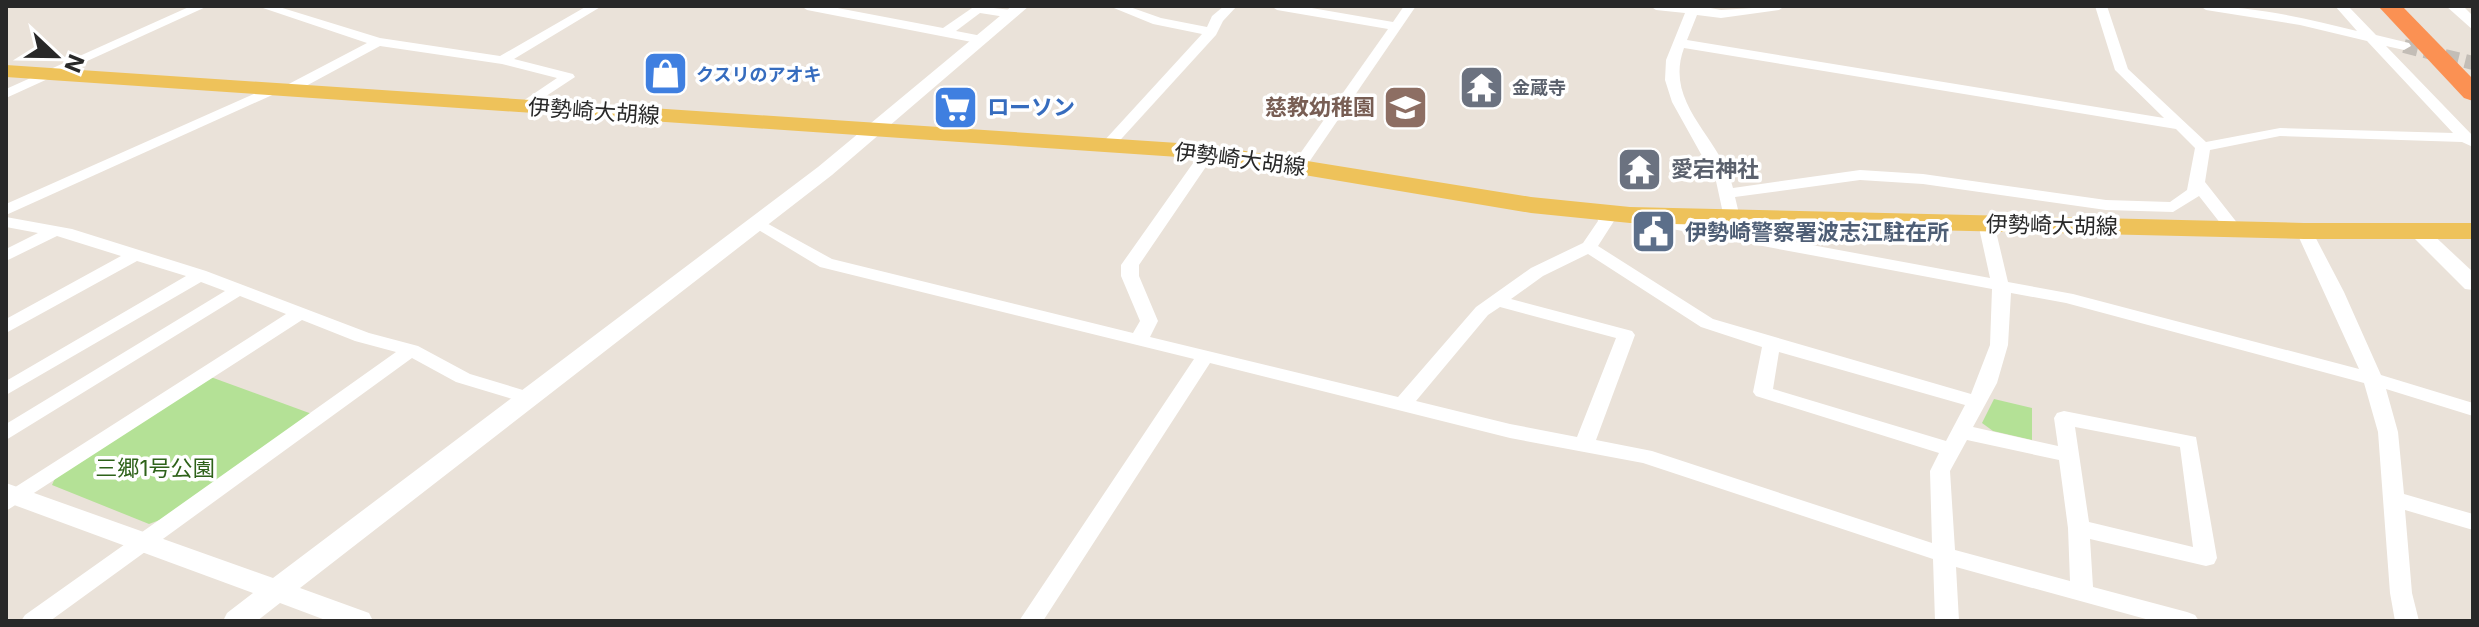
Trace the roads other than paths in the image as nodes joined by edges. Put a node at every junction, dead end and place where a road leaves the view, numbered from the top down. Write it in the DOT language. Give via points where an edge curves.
graph roads {
  1 [pos="202,6"];
  2 [pos="263,6"];
  3 [pos="596,6"];
  4 [pos="807,6"];
  5 [pos="1115,6"];
  6 [pos="1231,6"];
  7 [pos="1277,6"];
  8 [pos="1410,6"];
  9 [pos="1656,6"];
  10 [pos="1779,6"];
  11 [pos="2101,6"];
  12 [pos="2206,6"];
  13 [pos="2341,6"];
  14 [pos="2389,6"];
  15 [pos="2411,6"];
  16 [pos="2454,6"];
  17 [pos="1693,9"];
  18 [pos="1016,10"];
  19 [pos="2473,25"];
  20 [pos="1395,26"];
  21 [pos="1211,32"];
  22 [pos="945,33"];
  23 [pos="2370,38"];
  24 [pos="982,40"];
  25 [pos="378,42"];
  26 [pos="1680,43"];
  27 [pos="2404,46"];
  28 [pos="502,60"];
  29 [pos="2473,69"];
  30 [pos="6,71"];
  31 [pos="51,74"];
  32 [pos="281,90"];
  33 [pos="2473,93"];
  34 [pos="6,94"];
  35 [pos="525,106"];
  36 [pos="2178,125"];
  37 [pos="877,130"];
  38 [pos="2469,142"];
  39 [pos="1108,145"];
  40 [pos="2203,147"];
  41 [pos="1208,152"];
  42 [pos="1300,165"];
  43 [pos="2196,182"];
  44 [pos="1730,205"];
  45 [pos="6,210"];
  46 [pos="1604,213"];
  47 [pos="1657,216"];
  48 [pos="6,222"];
  49 [pos="755,223"];
  50 [pos="1986,223"];
  51 [pos="2234,229"];
  52 [pos="55,231"];
  53 [pos="2304,231"];
  54 [pos="2420,233"];
  55 [pos="2470,234"];
  56 [pos="1589,247"];
  57 [pos="6,256"];
  58 [pos="133,256"];
  59 [pos="200,275"];
  60 [pos="2473,284"];
  61 [pos="2001,285"];
  62 [pos="238,290"];
  63 [pos="1495,300"];
  64 [pos="299,314"];
  65 [pos="6,327"];
  66 [pos="1138,341"];
  67 [pos="1771,346"];
  68 [pos="411,350"];
  69 [pos="1205,357"];
  70 [pos="2373,379"];
  71 [pos="6,389"];
  72 [pos="529,398"];
  73 [pos="1977,402"];
  74 [pos="1402,405"];
  75 [pos="2473,410"];
  76 [pos="1963,432"];
  77 [pos="6,433"];
  78 [pos="1584,445"];
  79 [pos="1951,450"];
  80 [pos="2069,455"];
  81 [pos="10,497"];
  82 [pos="2393,499"];
  83 [pos="2473,522"];
  84 [pos="2079,528"];
  85 [pos="143,542"];
  86 [pos="1945,554"];
  87 [pos="277,590"];
  88 [pos="2082,593"];
  89 [pos="33,621"];
  90 [pos="237,621"];
  91 [pos="359,621"];
  92 [pos="1031,621"];
  93 [pos="1947,621"];
  94 [pos="2187,621"];
  95 [pos="2407,621"];
  1 -- 31 [label="street"];
  2 -- 25 [label="street"];
  3 -- 28 [label="street"];
  4 -- 22 [label="street"];
  5 -- 21 [label="street"];
  6 -- 21 [label="street"];
  7 -- 20 [label="street"];
  8 -- 20 [label="street"];
  9 -- 17 [label="street"];
  10 -- 17 [label="street" via="1721,14"];
  11 -- 36 [label="street" via="2122,70"];
  12 -- 23 [label="street"];
  13 -- 23 [label="street"];
  14 -- 33 [label="highway"];
  15 -- 29 [label="highway"];
  16 -- 19 [label="street"];
  17 -- 26 [label="street"];
  18 -- 22 [label="street" via="978,9"];
  18 -- 24 [label="street"];
  20 -- 42 [label="street"];
  21 -- 39 [label="street"];
  22 -- 24 [label="street"];
  23 -- 27 [label="street"];
  23 -- 38 [label="street"];
  24 -- 37 [label="street"];
  25 -- 28 [label="street"];
  25 -- 32 [label="street"];
  26 -- 36 [label="street"];
  26 -- 44 [label="street" via="1671,74 1673,90"];
  28 -- 35 [label="street" via="568,77"];
  30 -- 31 [label="main road, 伊勢崎大胡線"];
  31 -- 32 [label="main road, 伊勢崎大胡線"];
  31 -- 34 [label="street"];
  32 -- 35 [label="main road, 伊勢崎大胡線"];
  32 -- 45 [label="street"];
  35 -- 37 [label="main road, 伊勢崎大胡線"];
  36 -- 40 [label="street"];
  37 -- 39 [label="main road, 伊勢崎大胡線"];
  37 -- 49 [label="street"];
  38 -- 40 [label="street" via="2280,132"];
  39 -- 41 [label="main road, 伊勢崎大胡線"];
  40 -- 43 [label="street"];
  41 -- 42 [label="main road, 伊勢崎大胡線"];
  41 -- 66 [label="street" via="1130,265 1149,321"];
  42 -- 46 [label="main road, 伊勢崎大胡線"];
  43 -- 44 [label="street" via="2190,198 2164,207 2072,202 1872,175 1827,178"];
  43 -- 51 [label="street"];
  44 -- 47 [label="main road, 伊勢崎大胡線"];
  44 -- 50 [label="main road, 伊勢崎大胡線"];
  46 -- 47 [label="main road, 伊勢崎大胡線"];
  46 -- 56 [label="street" via="1606,221"];
  47 -- 61 [label="street" via="1672,224"];
  48 -- 52 [label="street"];
  49 -- 66 [label="street" via="826,263"];
  49 -- 72 [label="street"];
  50 -- 51 [label="main road, 伊勢崎大胡線"];
  50 -- 61 [label="street"];
  51 -- 53 [label="main road, 伊勢崎大胡線"];
  52 -- 57 [label="street"];
  52 -- 58 [label="street"];
  53 -- 54 [label="main road, 伊勢崎大胡線"];
  53 -- 70 [label="street"];
  54 -- 55 [label="main road, 伊勢崎大胡線"];
  54 -- 60 [label="street"];
  56 -- 63 [label="street"];
  56 -- 67 [label="street" via="1707,323"];
  58 -- 59 [label="street"];
  58 -- 65 [label="street"];
  59 -- 62 [label="street"];
  59 -- 71 [label="street"];
  61 -- 70 [label="street"];
  61 -- 73 [label="street" via="1999,345"];
  62 -- 64 [label="street"];
  62 -- 77 [label="street"];
  63 -- 74 [label="street" via="1462,330"];
  63 -- 78 [label="street" via="1626,335"];
  64 -- 68 [label="street"];
  64 -- 81 [label="street"];
  66 -- 69 [label="street"];
  67 -- 73 [label="street"];
  67 -- 79 [label="street" via="1763,392"];
  68 -- 72 [label="street" via="463,378"];
  68 -- 85 [label="street"];
  69 -- 74 [label="street"];
  69 -- 92 [label="street"];
  70 -- 75 [label="street"];
  70 -- 82 [label="street" via="2391,445"];
  72 -- 87 [label="street"];
  73 -- 76 [label="street"];
  74 -- 78 [label="street"];
  76 -- 79 [label="street"];
  76 -- 80 [label="street"];
  78 -- 86 [label="street" via="1645,456"];
  79 -- 86 [label="street" via="1940,471"];
  80 -- 84 [label="street"];
  80 -- 84 [label="street" via="2064,418 2189,442 2206,558"];
  81 -- 85 [label="street"];
  82 -- 83 [label="street"];
  82 -- 95 [label="street"];
  84 -- 88 [label="street"];
  85 -- 87 [label="street"];
  85 -- 89 [label="street"];
  86 -- 88 [label="street"];
  86 -- 93 [label="street"];
  87 -- 90 [label="street"];
  87 -- 91 [label="street"];
  88 -- 94 [label="street"];
}
